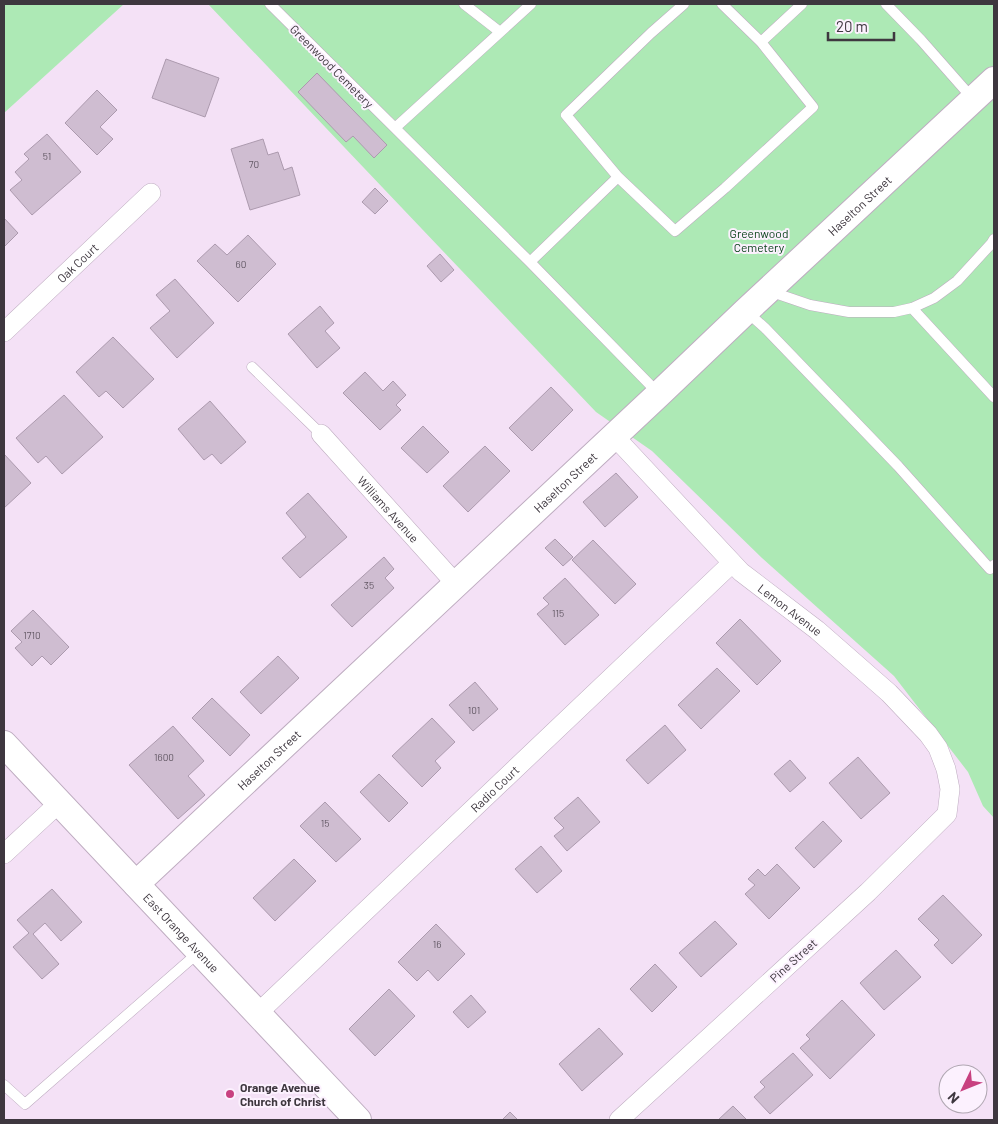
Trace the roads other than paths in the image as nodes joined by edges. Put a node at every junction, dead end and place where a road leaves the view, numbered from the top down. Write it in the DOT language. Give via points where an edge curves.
graph roads {
  1 [pos="270,4"];
  2 [pos="464,4"];
  3 [pos="531,4"];
  4 [pos="684,4"];
  5 [pos="722,4"];
  6 [pos="802,4"];
  7 [pos="886,4"];
  8 [pos="500,32"];
  9 [pos="761,42"];
  10 [pos="988,90"];
  11 [pos="395,128"];
  12 [pos="618,177"];
  13 [pos="151,193"];
  14 [pos="994,239"];
  15 [pos="530,262"];
  16 [pos="768,290"];
  17 [pos="912,308"];
  18 [pos="746,311"];
  19 [pos="4,332"];
  20 [pos="252,367"];
  21 [pos="659,394"];
  22 [pos="994,397"];
  23 [pos="321,434"];
  24 [pos="614,436"];
  25 [pos="732,563"];
  26 [pos="994,565"];
  27 [pos="456,584"];
  28 [pos="4,744"];
  29 [pos="950,789"];
  30 [pos="59,803"];
  31 [pos="4,854"];
  32 [pos="136,884"];
  33 [pos="200,952"];
  34 [pos="258,1014"];
  35 [pos="4,1085"];
  36 [pos="356,1120"];
  37 [pos="619,1120"];
  1 -- 11 [label="lane, Greenwood Cemetery"];
  2 -- 8 [label="lane"];
  3 -- 8 [label="lane"];
  4 -- 12 [label="lane" via="566,115"];
  5 -- 9 [label="lane"];
  6 -- 9 [label="lane"];
  7 -- 10 [label="lane" via="921,40"];
  8 -- 11 [label="lane"];
  9 -- 12 [label="lane" via="813,107 675,231"];
  10 -- 16 [label="street, Haselton Street"];
  11 -- 15 [label="lane, Greenwood Cemetery"];
  12 -- 15 [label="lane"];
  13 -- 19 [label="street, Oak Court"];
  14 -- 17 [label="lane" via="957,281 934,298"];
  15 -- 21 [label="lane, Greenwood Cemetery"];
  16 -- 17 [label="lane" via="810,305 848,312 894,312"];
  16 -- 18 [label="street, Haselton Street"];
  17 -- 22 [label="lane"];
  18 -- 21 [label="street, Haselton Street"];
  18 -- 26 [label="lane" via="898,466 990,569"];
  20 -- 23 [label="lane"];
  21 -- 24 [label="street, Haselton Street"];
  23 -- 27 [label="street, Williams Avenue"];
  24 -- 25 [label="street, Lemon Avenue"];
  24 -- 27 [label="street, Haselton Street"];
  25 -- 29 [label="street, Lemon Avenue" via="817,630 889,693 938,748"];
  25 -- 34 [label="street, Radio Court"];
  27 -- 32 [label="street, Haselton Street"];
  28 -- 30 [label="street, East Orange Avenue"];
  29 -- 37 [label="street, Pine Street" via="947,814 934,827 868,892"];
  30 -- 31 [label="street"];
  30 -- 32 [label="street, East Orange Avenue"];
  32 -- 33 [label="street, East Orange Avenue"];
  33 -- 34 [label="street, East Orange Avenue"];
  33 -- 35 [label="lane" via="25,1104"];
  34 -- 36 [label="street, East Orange Avenue"];
}
